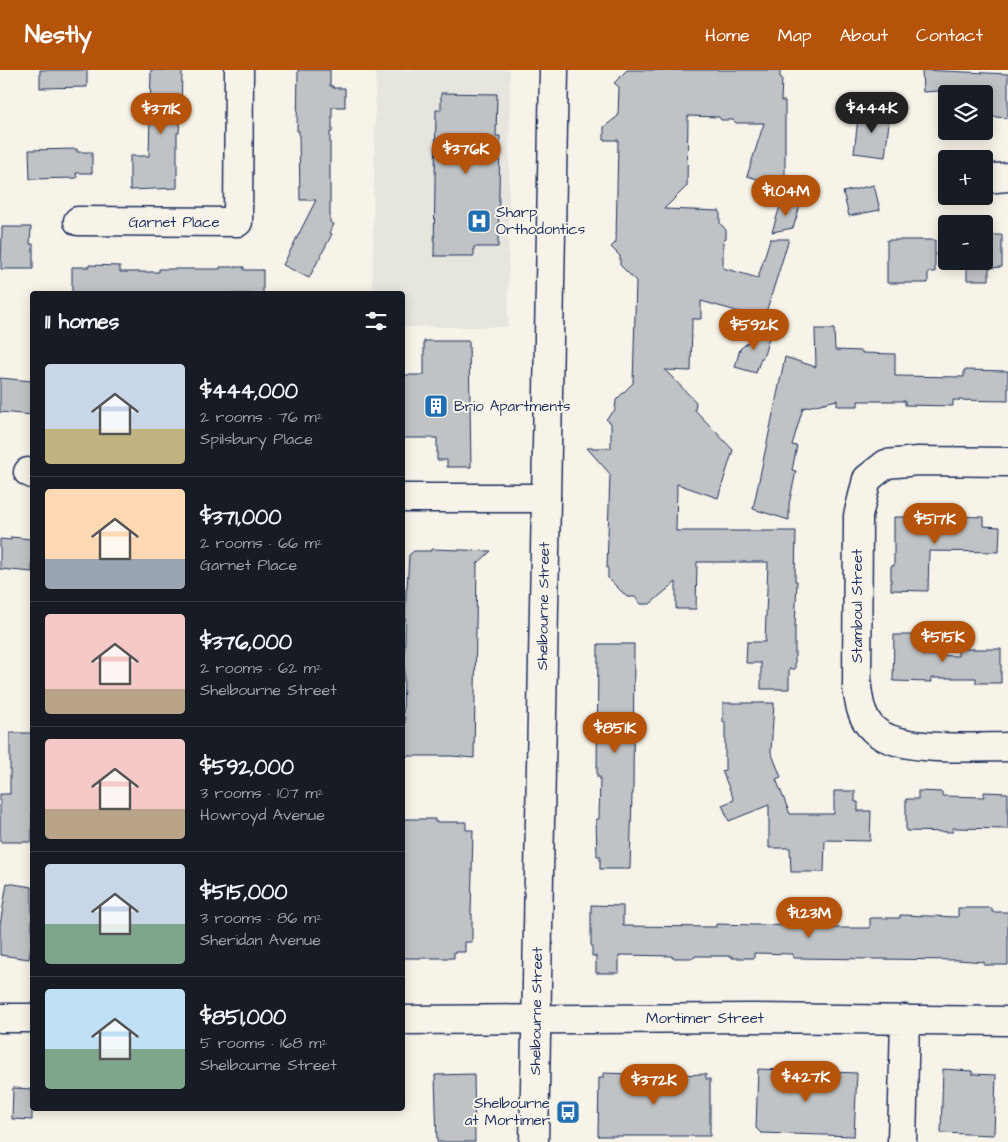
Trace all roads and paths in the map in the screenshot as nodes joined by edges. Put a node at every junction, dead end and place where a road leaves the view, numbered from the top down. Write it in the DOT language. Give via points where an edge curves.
graph roads {
  1 [pos="239,70"];
  2 [pos="554,70"];
  3 [pos="1008,176"];
  4 [pos="993,177"];
  5 [pos="78,221"];
  6 [pos="1008,462"];
  7 [pos="405,498"];
  8 [pos="546,498"];
  9 [pos="1008,747"];
  10 [pos="0,1018"];
  11 [pos="30,1018"];
  12 [pos="905,1019"];
  13 [pos="405,1020"];
  14 [pos="537,1020"];
  15 [pos="1008,1021"];
  16 [pos="534,1142"];
  17 [pos="902,1142"];
  1 -- 5 [label="street, Garnet Place" via="238,222"];
  2 -- 8 [label="street, Shelbourne Street"];
  3 -- 4 [label="street"];
  6 -- 9 [label="street, Stamboul Street" via="886,464 866,479 858,516 857,687 861,711 873,730 898,743"];
  7 -- 8 [label="street"];
  8 -- 14 [label="street, Shelbourne Street"];
  10 -- 11 [label="street"];
  12 -- 14 [label="street, Mortimer Street"];
  12 -- 15 [label="street, Mortimer Street"];
  12 -- 17 [label="street"];
  13 -- 14 [label="street, Mortimer Street"];
  14 -- 16 [label="street, Shelbourne Street"];
}
